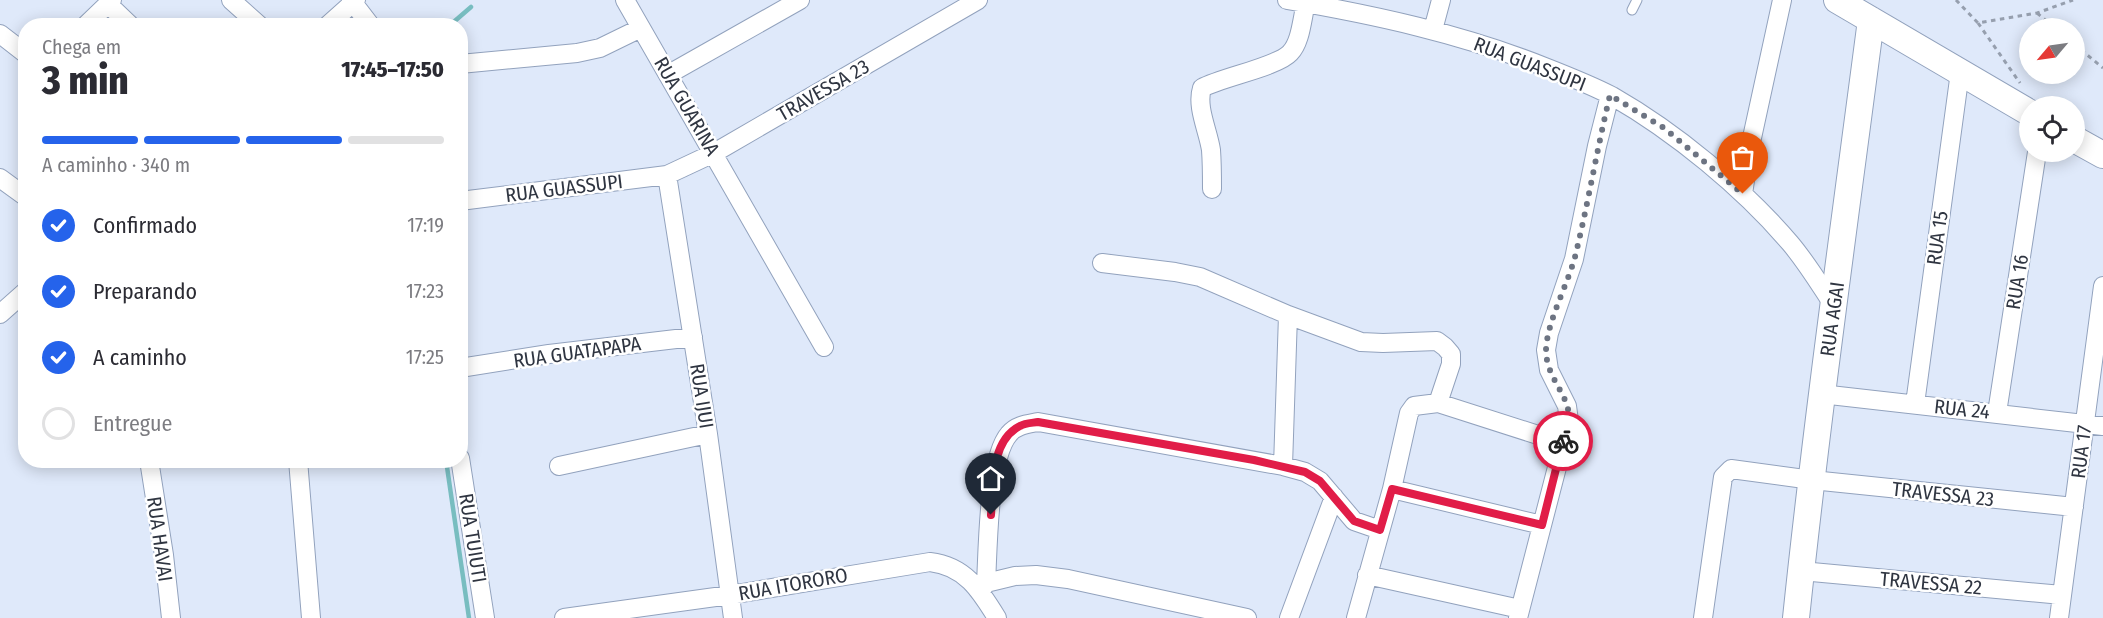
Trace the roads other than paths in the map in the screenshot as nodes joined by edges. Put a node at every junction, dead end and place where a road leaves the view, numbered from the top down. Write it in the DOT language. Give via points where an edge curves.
graph roads {
  1 [pos="231,0"];
  2 [pos="625,0"];
  3 [pos="800,0"];
  4 [pos="978,0"];
  5 [pos="1287,0"];
  6 [pos="1441,0"];
  7 [pos="1637,0"];
  8 [pos="1782,0"];
  9 [pos="1837,0"];
  10 [pos="354,1"];
  11 [pos="110,2"];
  12 [pos="1306,3"];
  13 [pos="1349,5"];
  14 [pos="1632,10"];
  15 [pos="93,18"];
  16 [pos="124,18"];
  17 [pos="251,18"];
  18 [pos="336,18"];
  19 [pos="366,18"];
  20 [pos="1871,20"];
  21 [pos="641,28"];
  22 [pos="1433,30"];
  23 [pos="0,34"];
  24 [pos="18,48"];
  25 [pos="18,53"];
  26 [pos="0,54"];
  27 [pos="468,63"];
  28 [pos="1960,72"];
  29 [pos="669,74"];
  30 [pos="1610,95"];
  31 [pos="2019,98"];
  32 [pos="2085,145"];
  33 [pos="714,153"];
  34 [pos="2103,155"];
  35 [pos="2035,162"];
  36 [pos="667,175"];
  37 [pos="0,178"];
  38 [pos="1212,189"];
  39 [pos="18,191"];
  40 [pos="1743,194"];
  41 [pos="468,200"];
  42 [pos="1102,263"];
  43 [pos="2103,286"];
  44 [pos="18,298"];
  45 [pos="1834,306"];
  46 [pos="0,314"];
  47 [pos="1288,315"];
  48 [pos="693,337"];
  49 [pos="824,347"];
  50 [pos="468,368"];
  51 [pos="1821,394"];
  52 [pos="1438,403"];
  53 [pos="1915,404"];
  54 [pos="1997,413"];
  55 [pos="2084,424"];
  56 [pos="2103,426"];
  57 [pos="708,434"];
  58 [pos="1563,443"];
  59 [pos="560,466"];
  60 [pos="1283,466"];
  61 [pos="150,468"];
  62 [pos="299,468"];
  63 [pos="462,468"];
  64 [pos="1812,480"];
  65 [pos="1392,489"];
  66 [pos="1334,497"];
  67 [pos="2074,507"];
  68 [pos="1542,525"];
  69 [pos="1380,530"];
  70 [pos="1801,571"];
  71 [pos="1367,575"];
  72 [pos="983,587"];
  73 [pos="730,595"];
  74 [pos="2062,595"];
  75 [pos="1519,614"];
  76 [pos="171,618"];
  77 [pos="311,618"];
  78 [pos="485,618"];
  79 [pos="564,618"];
  80 [pos="732,618"];
  81 [pos="997,618"];
  82 [pos="1247,618"];
  83 [pos="1289,618"];
  84 [pos="1356,618"];
  85 [pos="1703,618"];
  86 [pos="1796,618"];
  87 [pos="2059,618"];
  1 -- 17 [label="street"];
  2 -- 21 [label="street, RUA GUARINA"];
  3 -- 29 [label="street"];
  4 -- 33 [label="street, TRAVESSA 23"];
  5 -- 12 [label="street, RUA GUASSUPI"];
  6 -- 22 [label="street"];
  7 -- 14 [label="lane"];
  8 -- 40 [label="street"];
  9 -- 20 [label="street"];
  10 -- 18 [label="street"];
  10 -- 19 [label="street"];
  11 -- 15 [label="street"];
  11 -- 16 [label="street"];
  12 -- 13 [label="street, RUA GUASSUPI"];
  12 -- 38 [label="street" via="1291,52 1202,88"];
  13 -- 22 [label="street, RUA GUASSUPI"];
  20 -- 28 [label="street"];
  20 -- 45 [label="street, RUA AGAI"];
  21 -- 27 [label="street" via="600,48 577,53"];
  21 -- 29 [label="street, RUA GUARINA"];
  22 -- 30 [label="street, RUA GUASSUPI" via="1510,53"];
  23 -- 24 [label="street"];
  25 -- 26 [label="street"];
  28 -- 31 [label="street"];
  28 -- 53 [label="street, RUA 15"];
  29 -- 33 [label="street, RUA GUARINA"];
  30 -- 40 [label="street, RUA GUASSUPI" via="1664,128"];
  30 -- 58 [label="street" via="1574,259 1546,350 1549,370 1567,406 1569,421"];
  32 -- 34 [label="street"];
  33 -- 36 [label="street, TRAVESSA 23"];
  33 -- 49 [label="street, RUA GUARINA"];
  35 -- 54 [label="street, RUA 16"];
  36 -- 41 [label="street, RUA GUASSUPI"];
  36 -- 48 [label="street, RUA IJUI"];
  37 -- 39 [label="street"];
  40 -- 45 [label="street, RUA GUASSUPI" via="1791,244"];
  42 -- 47 [label="street" via="1200,278"];
  43 -- 55 [label="street, RUA 17"];
  44 -- 46 [label="street"];
  45 -- 51 [label="street, RUA AGAI"];
  47 -- 52 [label="street" via="1361,342 1437,341 1450,354 1451,364"];
  47 -- 60 [label="street"];
  48 -- 50 [label="street, RUA GUATAPAPA"];
  48 -- 57 [label="street, RUA IJUI"];
  51 -- 53 [label="street, RUA 24"];
  51 -- 64 [label="street, RUA AGAI"];
  52 -- 58 [label="street"];
  52 -- 65 [label="street" via="1414,406 1409,413"];
  53 -- 54 [label="street, RUA 24"];
  54 -- 55 [label="street, RUA 24"];
  55 -- 56 [label="street, RUA 24"];
  55 -- 67 [label="street, RUA 17"];
  57 -- 59 [label="street"];
  57 -- 73 [label="street, RUA IJUI"];
  58 -- 68 [label="street"];
  60 -- 66 [label="street" via="1320,481"];
  60 -- 72 [label="street" via="1038,422 1022,425 1000,447 994,470"];
  61 -- 76 [label="street, RUA HAVAI"];
  62 -- 77 [label="street"];
  63 -- 78 [label="street, RUA TUIUTI"];
  64 -- 67 [label="street, TRAVESSA 23"];
  64 -- 70 [label="street, RUA AGAI"];
  64 -- 85 [label="street, TRAVESSA 23" via="1736,469 1726,472"];
  65 -- 68 [label="street"];
  65 -- 69 [label="street"];
  66 -- 69 [label="street" via="1354,521"];
  66 -- 83 [label="street"];
  67 -- 74 [label="street, RUA 17"];
  68 -- 75 [label="street"];
  69 -- 71 [label="street"];
  70 -- 74 [label="street, TRAVESSA 22"];
  70 -- 86 [label="street, RUA AGAI"];
  71 -- 75 [label="street"];
  71 -- 84 [label="street"];
  72 -- 73 [label="street, RUA ITORORO" via="945,564 930,562"];
  72 -- 81 [label="street, RUA ITORORO"];
  72 -- 82 [label="street" via="1015,576 1036,575"];
  73 -- 79 [label="street, RUA ITORORO"];
  73 -- 80 [label="street, RUA IJUI"];
  74 -- 87 [label="street, RUA 17"];
}
